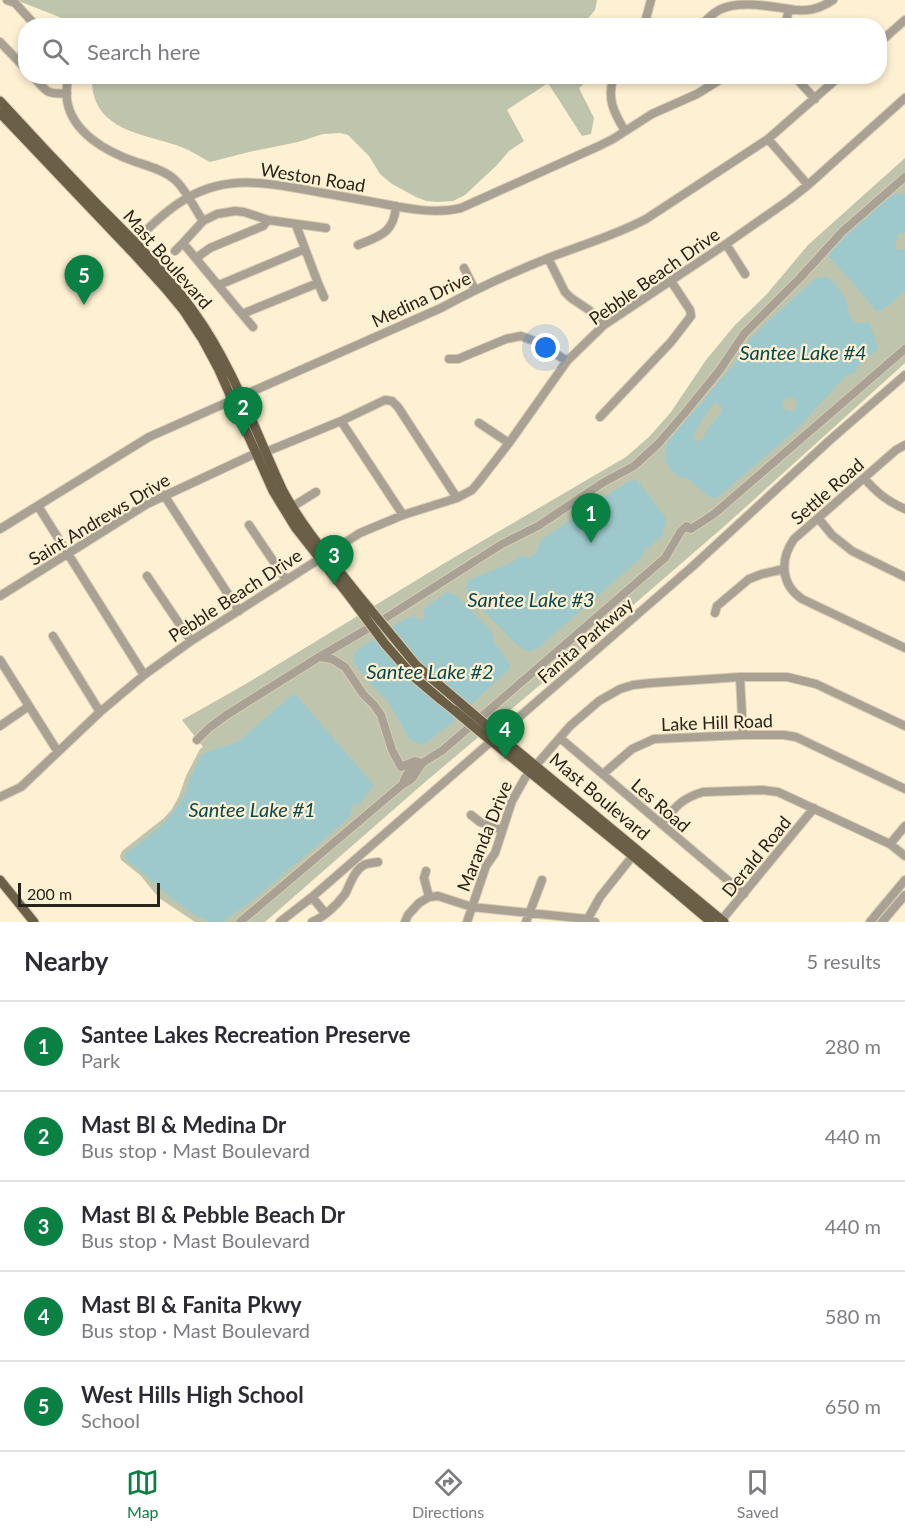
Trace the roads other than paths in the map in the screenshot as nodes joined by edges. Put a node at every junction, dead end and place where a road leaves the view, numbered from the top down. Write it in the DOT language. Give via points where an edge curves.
graph roads {
  1 [pos="7,0"];
  2 [pos="651,0"];
  3 [pos="833,0"];
  4 [pos="789,9"];
  5 [pos="29,18"];
  6 [pos="646,18"];
  7 [pos="710,18"];
  8 [pos="787,18"];
  9 [pos="905,20"];
  10 [pos="887,35"];
  11 [pos="0,42"];
  12 [pos="18,61"];
  13 [pos="41,84"];
  14 [pos="68,84"];
  15 [pos="612,84"];
  16 [pos="713,84"];
  17 [pos="801,84"];
  18 [pos="831,84"];
  19 [pos="67,93"];
  20 [pos="905,98"];
  21 [pos="815,99"];
  22 [pos="0,101"];
  23 [pos="0,113"];
  24 [pos="625,132"];
  25 [pos="21,136"];
  26 [pos="768,139"];
  27 [pos="58,164"];
  28 [pos="905,177"];
  29 [pos="808,185"];
  30 [pos="188,198"];
  31 [pos="396,206"];
  32 [pos="268,220"];
  33 [pos="202,221"];
  34 [pos="296,225"];
  35 [pos="326,228"];
  36 [pos="183,243"];
  37 [pos="726,244"];
  38 [pos="132,245"];
  39 [pos="357,245"];
  40 [pos="305,249"];
  41 [pos="175,251"];
  42 [pos="196,258"];
  43 [pos="548,258"];
  44 [pos="464,268"];
  45 [pos="745,274"];
  46 [pos="670,281"];
  47 [pos="318,283"];
  48 [pos="219,285"];
  49 [pos="475,290"];
  50 [pos="324,297"];
  51 [pos="242,314"];
  52 [pos="604,325"];
  53 [pos="253,327"];
  54 [pos="905,348"];
  55 [pos="449,359"];
  56 [pos="567,361"];
  57 [pos="905,375"];
  58 [pos="237,398"];
  59 [pos="600,417"];
  60 [pos="341,421"];
  61 [pos="479,423"];
  62 [pos="508,443"];
  63 [pos="905,445"];
  64 [pos="261,453"];
  65 [pos="864,478"];
  66 [pos="316,492"];
  67 [pos="164,495"];
  68 [pos="457,498"];
  69 [pos="38,506"];
  70 [pos="292,507"];
  71 [pos="905,509"];
  72 [pos="403,515"];
  73 [pos="818,518"];
  74 [pos="249,525"];
  75 [pos="0,529"];
  76 [pos="68,554"];
  77 [pos="322,556"];
  78 [pos="784,569"];
  79 [pos="147,576"];
  80 [pos="905,577"];
  81 [pos="286,580"];
  82 [pos="0,596"];
  83 [pos="239,611"];
  84 [pos="715,614"];
  85 [pos="53,636"];
  86 [pos="190,641"];
  87 [pos="905,648"];
  88 [pos="318,657"];
  89 [pos="0,660"];
  90 [pos="144,675"];
  91 [pos="740,677"];
  92 [pos="30,706"];
  93 [pos="100,712"];
  94 [pos="0,726"];
  95 [pos="905,726"];
  96 [pos="742,735"];
  97 [pos="496,738"];
  98 [pos="560,738"];
  99 [pos="197,740"];
  100 [pos="57,752"];
  101 [pos="420,766"];
  102 [pos="401,767"];
  103 [pos="532,768"];
  104 [pos="603,774"];
  105 [pos="905,789"];
  106 [pos="395,791"];
  107 [pos="0,797"];
  108 [pos="814,808"];
  109 [pos="471,815"];
  110 [pos="661,825"];
  111 [pos="905,826"];
  112 [pos="502,830"];
  113 [pos="890,844"];
  114 [pos="635,853"];
  115 [pos="905,856"];
  116 [pos="378,862"];
  117 [pos="426,871"];
  118 [pos="0,880"];
  119 [pos="542,880"];
  120 [pos="905,880"];
  121 [pos="744,894"];
  122 [pos="905,894"];
  123 [pos="312,897"];
  124 [pos="429,897"];
  125 [pos="472,907"];
  126 [pos="325,913"];
  127 [pos="530,913"];
  128 [pos="30,920"];
  129 [pos="590,921"];
  130 [pos="722,921"];
  131 [pos="240,922"];
  132 [pos="280,922"];
  133 [pos="312,922"];
  134 [pos="405,922"];
  135 [pos="466,922"];
  136 [pos="526,922"];
  137 [pos="711,922"];
  138 [pos="870,922"];
  139 [pos="882,922"];
  1 -- 5 [label="street"];
  2 -- 6 [label="street"];
  3 -- 4 [label="street" via="812,10"];
  4 -- 7 [label="street" via="733,4"];
  4 -- 8 [label="street"];
  9 -- 10 [label="street"];
  11 -- 12 [label="street"];
  13 -- 19 [label="street" via="50,93"];
  14 -- 19 [label="street"];
  15 -- 24 [label="street" via="611,103"];
  16 -- 24 [label="street, Weston Road"];
  17 -- 21 [label="street"];
  18 -- 21 [label="street, Medina Drive"];
  19 -- 30 [label="street" via="74,119 89,137 124,158 173,178"];
  20 -- 29 [label="street, Pebble Beach Drive"];
  21 -- 26 [label="street, Medina Drive"];
  22 -- 27 [label="main road, Mast Boulevard"];
  23 -- 25 [label="main road, Mast Boulevard"];
  24 -- 31 [label="street, Weston Road" via="468,206 436,211"];
  25 -- 27 [label="main road" via="30,139"];
  25 -- 38 [label="main road, Mast Boulevard"];
  26 -- 29 [label="street"];
  26 -- 43 [label="street, Medina Drive" via="646,219"];
  27 -- 38 [label="main road, Mast Boulevard"];
  28 -- 88 [label="street" via="843,231 744,334 684,414 634,466"];
  29 -- 37 [label="street, Pebble Beach Drive"];
  30 -- 31 [label="street, Weston Road" via="219,185 254,182"];
  30 -- 33 [label="street"];
  30 -- 38 [label="street, Weston Road" via="157,219"];
  31 -- 39 [label="street" via="390,229"];
  32 -- 33 [label="street" via="235,211"];
  32 -- 34 [label="street"];
  32 -- 42 [label="street"];
  33 -- 36 [label="street"];
  34 -- 35 [label="street"];
  34 -- 40 [label="street"];
  36 -- 41 [label="street"];
  36 -- 42 [label="street"];
  37 -- 45 [label="street"];
  37 -- 46 [label="street, Pebble Beach Drive"];
  38 -- 58 [label="main road, Mast Boulevard" via="184,311"];
  40 -- 47 [label="street"];
  40 -- 48 [label="street"];
  42 -- 48 [label="street"];
  43 -- 49 [label="street, Medina Drive"];
  43 -- 52 [label="street" via="571,298"];
  44 -- 49 [label="street"];
  46 -- 52 [label="street, Pebble Beach Drive"];
  46 -- 59 [label="street" via="691,316"];
  47 -- 50 [label="street"];
  47 -- 51 [label="street"];
  48 -- 51 [label="street"];
  49 -- 58 [label="street, Medina Drive"];
  51 -- 53 [label="street"];
  52 -- 56 [label="street, Pebble Beach Drive"];
  54 -- 101 [label="street" via="714,514 681,531 665,558"];
  55 -- 56 [label="street" via="521,336"];
  56 -- 62 [label="street, Pebble Beach Drive"];
  57 -- 97 [label="street, Fanita Parkway"];
  58 -- 64 [label="main road, Mast Boulevard"];
  58 -- 69 [label="street, Medina Drive" via="149,437"];
  60 -- 64 [label="street, Saint Andrews Drive"];
  60 -- 68 [label="street, Saint Andrews Drive" via="388,399 396,403"];
  60 -- 72 [label="street"];
  61 -- 62 [label="street"];
  62 -- 68 [label="street, Pebble Beach Drive" via="472,490"];
  63 -- 65 [label="street, Settle Road"];
  64 -- 67 [label="street, Saint Andrews Drive"];
  64 -- 70 [label="main road, Mast Boulevard"];
  64 -- 77 [label="main road, Mast Boulevard" via="273,491 295,527"];
  65 -- 71 [label="street" via="879,494"];
  65 -- 73 [label="street, Settle Road"];
  66 -- 70 [label="street"];
  67 -- 76 [label="street, Saint Andrews Drive"];
  67 -- 83 [label="street"];
  68 -- 72 [label="street, Pebble Beach Drive"];
  69 -- 75 [label="street, Medina Drive"];
  69 -- 76 [label="street"];
  70 -- 77 [label="main road, Mast Boulevard"];
  72 -- 77 [label="street, Pebble Beach Drive" via="360,533"];
  73 -- 78 [label="street, Settle Road" via="791,543"];
  73 -- 80 [label="street" via="852,551"];
  74 -- 81 [label="street"];
  76 -- 82 [label="street, Saint Andrews Drive"];
  76 -- 90 [label="street"];
  77 -- 81 [label="street, Pebble Beach Drive"];
  77 -- 97 [label="main road, Mast Boulevard, bridge" via="417,666"];
  78 -- 84 [label="street" via="749,579 717,606"];
  78 -- 87 [label="street" via="788,585 802,599"];
  79 -- 86 [label="street"];
  81 -- 83 [label="street, Pebble Beach Drive"];
  83 -- 86 [label="street, Pebble Beach Drive"];
  85 -- 93 [label="street"];
  86 -- 90 [label="street, Pebble Beach Drive"];
  88 -- 99 [label="street" via="225,716"];
  88 -- 102 [label="street" via="345,667 374,705"];
  89 -- 92 [label="street"];
  90 -- 93 [label="street, Pebble Beach Drive"];
  91 -- 95 [label="street, Maranda Drive" via="781,676 806,681"];
  91 -- 96 [label="street"];
  91 -- 98 [label="street, Maranda Drive" via="626,687 599,701"];
  92 -- 94 [label="street"];
  92 -- 100 [label="street"];
  93 -- 100 [label="street, Pebble Beach Drive"];
  96 -- 104 [label="street, Lake Hill Road" via="654,739 632,748"];
  96 -- 105 [label="street, Lake Hill Road" via="796,738"];
  97 -- 103 [label="main road, Mast Boulevard"];
  97 -- 123 [label="street, Fanita Parkway"];
  98 -- 103 [label="street, Maranda Drive"];
  98 -- 104 [label="street, Les Road"];
  100 -- 107 [label="street, Pebble Beach Drive" via="21,787"];
  101 -- 102 [label="street" via="415,761"];
  101 -- 106 [label="street" via="418,773"];
  102 -- 106 [label="street"];
  103 -- 112 [label="street, Maranda Drive" via="512,801"];
  103 -- 114 [label="main road, Mast Boulevard"];
  104 -- 110 [label="street, Les Road"];
  106 -- 131 [label="street"];
  108 -- 110 [label="street" via="768,790 703,792 685,799"];
  108 -- 113 [label="street"];
  108 -- 121 [label="street, Derald Road"];
  109 -- 112 [label="street"];
  110 -- 121 [label="street, Les Road"];
  111 -- 113 [label="street"];
  112 -- 125 [label="street, Maranda Drive"];
  113 -- 115 [label="street"];
  114 -- 129 [label="street" via="600,897"];
  114 -- 130 [label="main road, Mast Boulevard"];
  114 -- 137 [label="main road, Mast Boulevard"];
  116 -- 126 [label="street" via="358,870 341,899"];
  117 -- 124 [label="street"];
  118 -- 128 [label="main road"];
  119 -- 127 [label="street"];
  120 -- 138 [label="street"];
  121 -- 130 [label="street, Derald Road"];
  122 -- 139 [label="street"];
  123 -- 126 [label="street"];
  123 -- 132 [label="street, Fanita Parkway"];
  124 -- 125 [label="street"];
  124 -- 134 [label="street" via="416,905"];
  125 -- 127 [label="street"];
  125 -- 135 [label="street, Maranda Drive"];
  126 -- 133 [label="street"];
  127 -- 129 [label="street"];
  127 -- 136 [label="street"];
}
